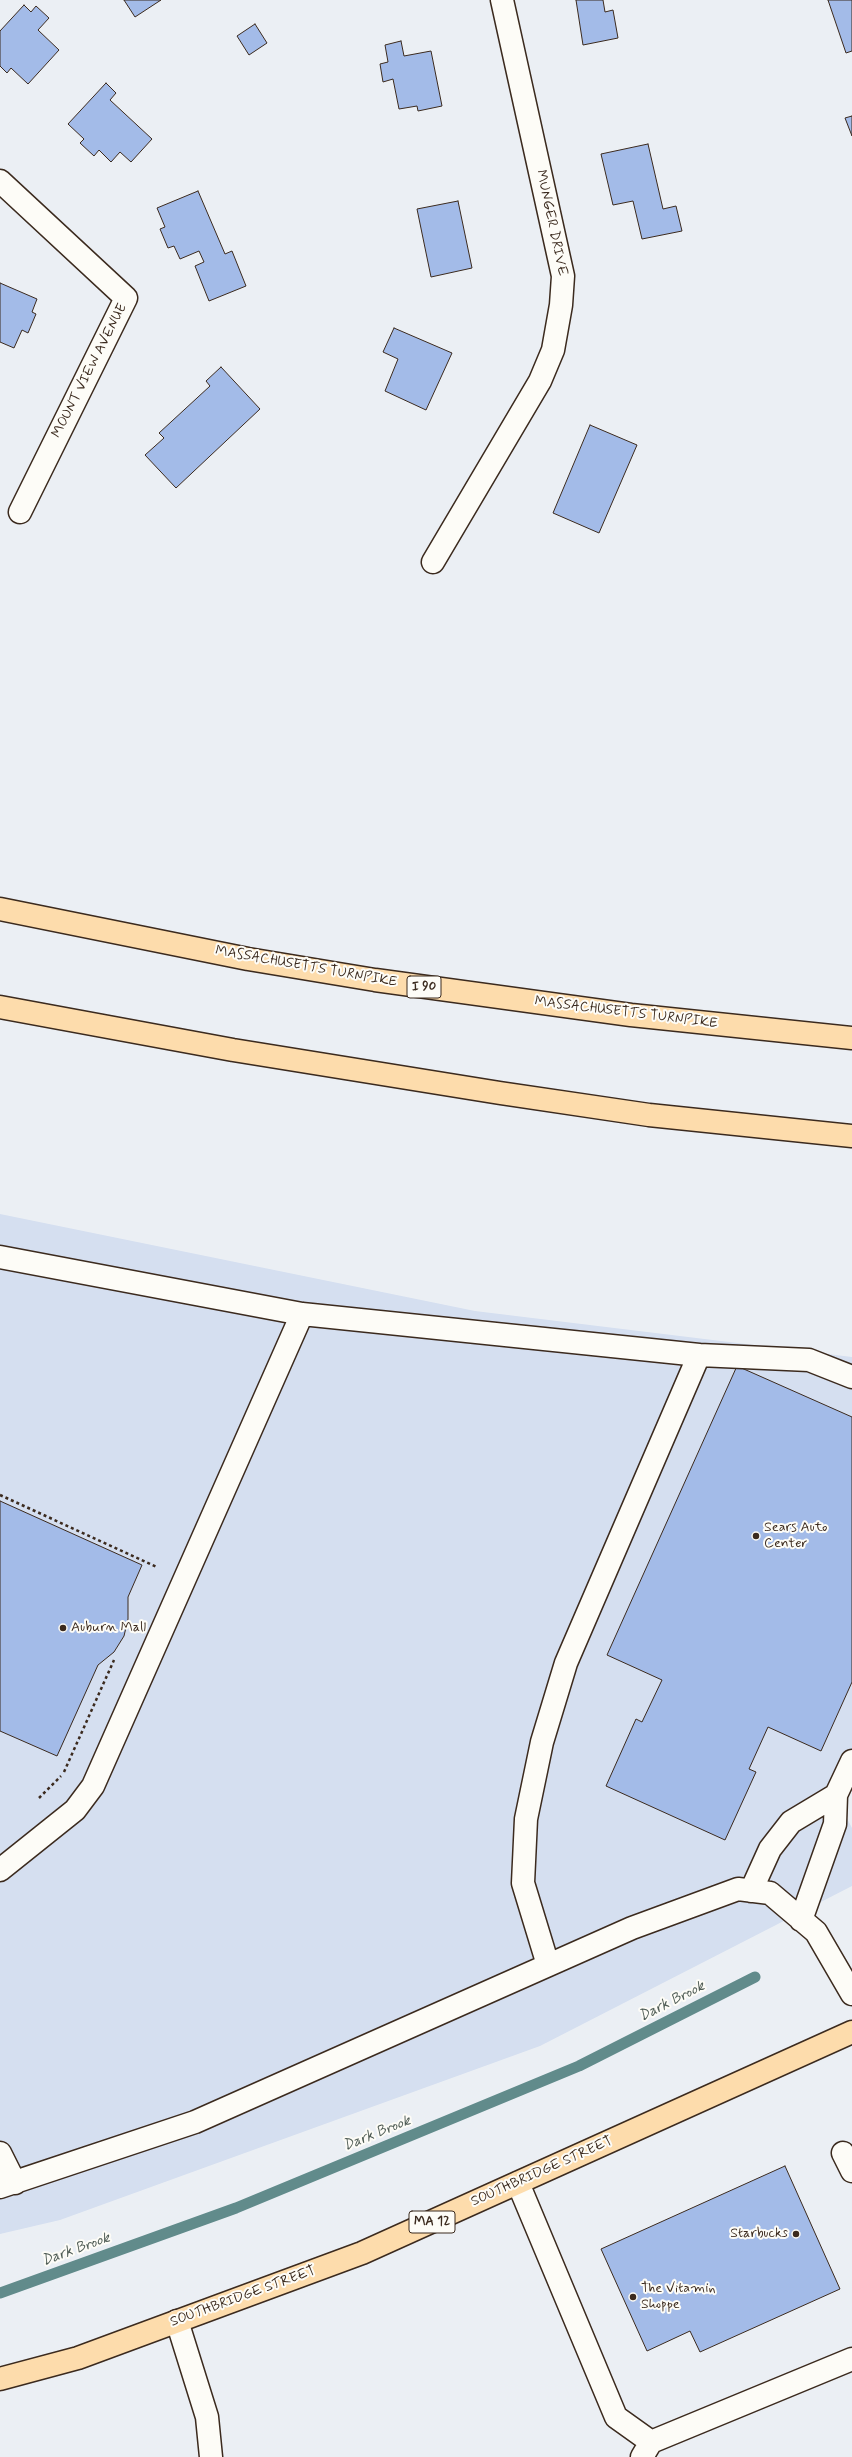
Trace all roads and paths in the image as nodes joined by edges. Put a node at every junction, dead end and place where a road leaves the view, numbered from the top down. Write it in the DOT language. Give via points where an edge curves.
graph roads {
  1 [pos="502,0"];
  2 [pos="0,181"];
  3 [pos="20,512"];
  4 [pos="433,562"];
  5 [pos="0,909"];
  6 [pos="0,1007"];
  7 [pos="852,1038"];
  8 [pos="852,1136"];
  9 [pos="0,1257"];
  10 [pos="302,1314"];
  11 [pos="699,1354"];
  12 [pos="852,1377"];
  13 [pos="0,1495"];
  14 [pos="159,1568"];
  15 [pos="115,1658"];
  16 [pos="852,1760"];
  17 [pos="836,1795"];
  18 [pos="34,1803"];
  19 [pos="0,1870"];
  20 [pos="750,1891"];
  21 [pos="801,1920"];
  22 [pos="548,1965"];
  23 [pos="852,1994"];
  24 [pos="852,2032"];
  25 [pos="0,2153"];
  26 [pos="518,2183"];
  27 [pos="7,2185"];
  28 [pos="177,2321"];
  29 [pos="852,2359"];
  30 [pos="0,2379"];
  31 [pos="646,2450"];
  32 [pos="211,2457"];
  1 -- 4 [label="street, MUNGER DRIVE" via="563,276 561,305 553,350 540,381"];
  2 -- 3 [label="street, MOUNT VIEW AVENUE" via="126,298"];
  5 -- 7 [label="main road, MASSACHUSETTS TURNPIKE / I 90" via="248,959 375,980 631,1015"];
  6 -- 8 [label="main road" via="233,1050 500,1094 649,1115"];
  9 -- 10 [label="street"];
  10 -- 11 [label="street"];
  10 -- 19 [label="street" via="93,1786 74,1810"];
  11 -- 12 [label="street" via="809,1360"];
  11 -- 22 [label="street" via="566,1663 542,1742 526,1819 523,1884"];
  13 -- 14 [label="path"];
  15 -- 18 [label="path" via="63,1774"];
  16 -- 17 [label="street"];
  17 -- 20 [label="street" via="791,1822 770,1849"];
  17 -- 21 [label="street" via="835,1824"];
  20 -- 21 [label="street" via="770,1893"];
  20 -- 22 [label="street" via="738,1890 639,1925"];
  21 -- 23 [label="street" via="816,1932"];
  22 -- 27 [label="street" via="195,2122"];
  24 -- 26 [label="main road, SOUTHBRIDGE STREET / MA 12"];
  25 -- 27 [label="street"];
  26 -- 28 [label="main road, SOUTHBRIDGE STREET / MA 12" via="362,2253"];
  26 -- 31 [label="street" via="616,2417"];
  28 -- 30 [label="main road, SOUTHBRIDGE STREET / MA 12" via="78,2358"];
  28 -- 32 [label="street" via="207,2417"];
  29 -- 31 [label="street"];
}
